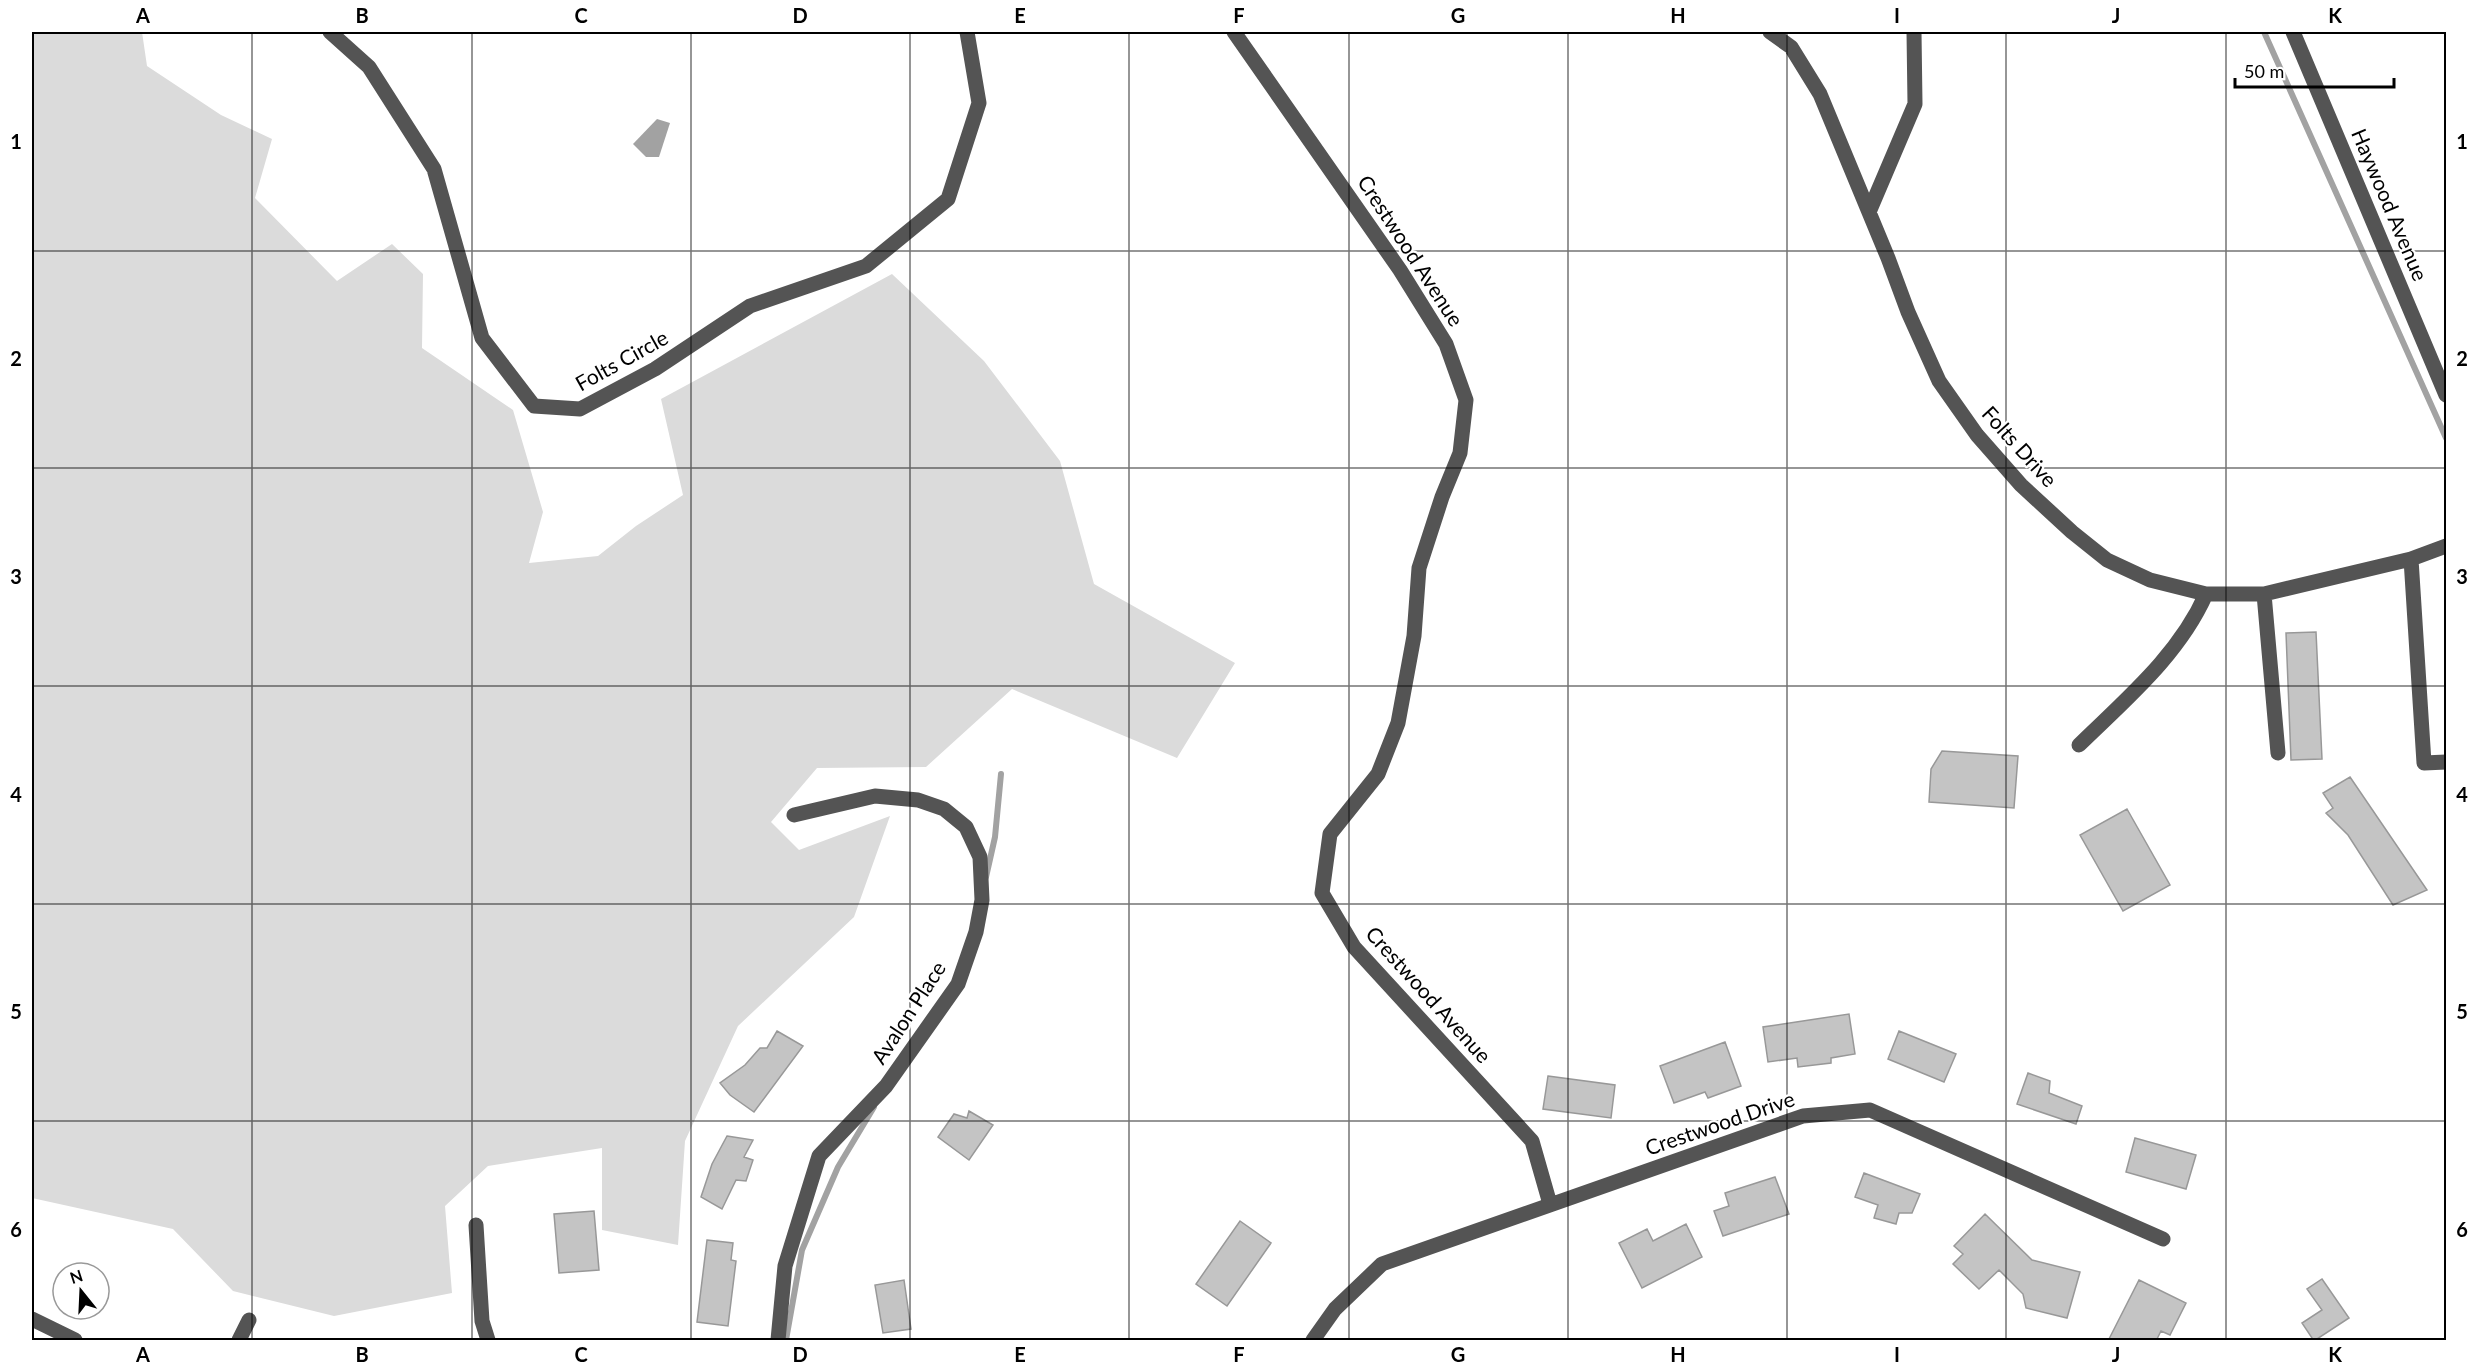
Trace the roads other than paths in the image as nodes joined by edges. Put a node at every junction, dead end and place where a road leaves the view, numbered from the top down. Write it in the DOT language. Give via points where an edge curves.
graph roads {
  1 [pos="330,32"];
  2 [pos="967,32"];
  3 [pos="1234,32"];
  4 [pos="1770,32"];
  5 [pos="1914,32"];
  6 [pos="2293,32"];
  7 [pos="1869,212"];
  8 [pos="2446,395"];
  9 [pos="2446,546"];
  10 [pos="2410,559"];
  11 [pos="2206,594"];
  12 [pos="2264,594"];
  13 [pos="2079,746"];
  14 [pos="2278,753"];
  15 [pos="2446,762"];
  16 [pos="794,815"];
  17 [pos="1550,1204"];
  18 [pos="476,1225"];
  19 [pos="2163,1239"];
  20 [pos="32,1319"];
  21 [pos="249,1320"];
  22 [pos="75,1341"];
  23 [pos="239,1341"];
  24 [pos="488,1341"];
  25 [pos="777,1341"];
  26 [pos="1312,1341"];
  1 -- 2 [label="street, Folts Circle" via="369,67 434,168 482,338 534,406 580,409 655,369 750,306 866,266 948,199 980,103"];
  3 -- 17 [label="street, Crestwood Avenue" via="1400,270 1446,344 1466,400 1460,453 1419,568 1414,636 1398,723 1378,774 1330,834 1322,893 1354,947 1532,1141"];
  4 -- 7 [label="street, Folts Drive" via="1791,47 1820,94"];
  5 -- 7 [label="street" via="1915,104"];
  6 -- 8 [label="street, Haywood Avenue"];
  7 -- 11 [label="street, Folts Drive" via="1940,381 1977,435 2021,485 2108,560 2150,580"];
  9 -- 10 [label="street, Folts Drive"];
  10 -- 12 [label="street, Folts Drive"];
  10 -- 15 [label="street" via="2424,763"];
  11 -- 12 [label="street, Folts Drive"];
  11 -- 13 [label="street" via="2194,620 2161,664"];
  12 -- 14 [label="street"];
  16 -- 25 [label="street, Avalon Place" via="875,796 918,800 944,809 966,827 980,857 982,900 976,932 958,984 886,1086 819,1156 784,1266"];
  17 -- 19 [label="street, Crestwood Drive" via="1803,1116 1870,1110"];
  17 -- 26 [label="street, Crestwood Drive" via="1382,1264 1335,1309"];
  18 -- 24 [label="street" via="482,1321"];
  20 -- 22 [label="street"];
  21 -- 23 [label="street"];
}
